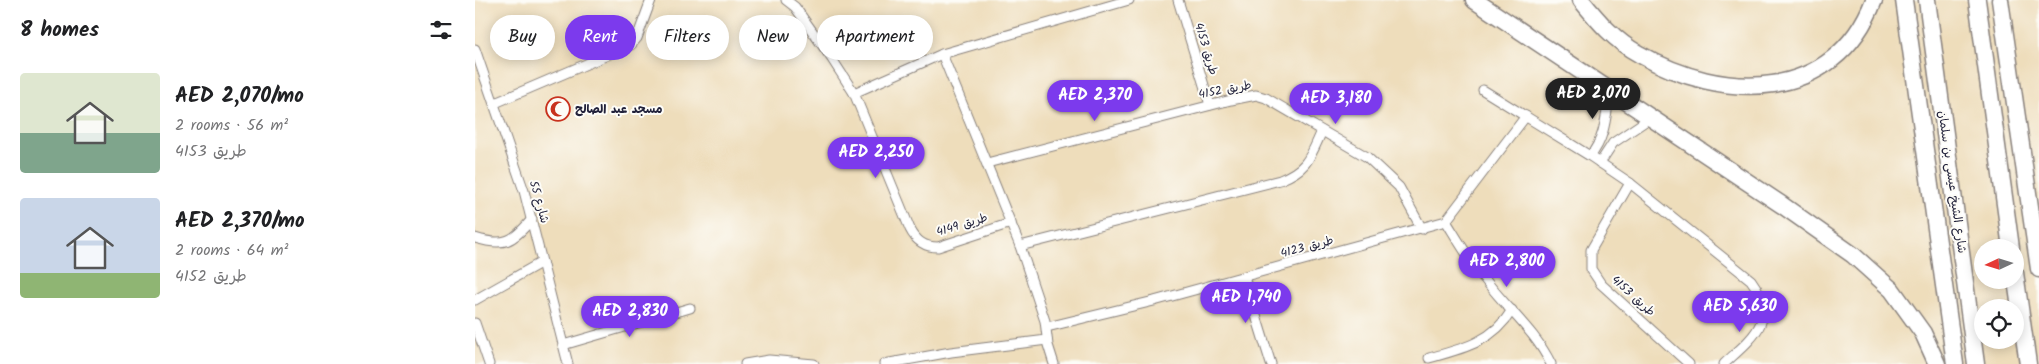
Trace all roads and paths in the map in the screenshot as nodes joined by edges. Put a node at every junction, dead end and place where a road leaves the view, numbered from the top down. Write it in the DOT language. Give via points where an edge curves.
graph roads {
  1 [pos="651,0"];
  2 [pos="786,0"];
  3 [pos="1129,0"];
  4 [pos="1178,0"];
  5 [pos="1474,0"];
  6 [pos="1581,0"];
  7 [pos="1874,0"];
  8 [pos="1903,0"];
  9 [pos="1927,0"];
  10 [pos="1977,0"];
  11 [pos="2000,0"];
  12 [pos="795,3"];
  13 [pos="475,49"];
  14 [pos="942,54"];
  15 [pos="1483,90"];
  16 [pos="1610,91"];
  17 [pos="854,93"];
  18 [pos="495,104"];
  19 [pos="1210,104"];
  20 [pos="1526,116"];
  21 [pos="1650,118"];
  22 [pos="1322,132"];
  23 [pos="1590,156"];
  24 [pos="1600,162"];
  25 [pos="987,163"];
  26 [pos="1630,183"];
  27 [pos="532,219"];
  28 [pos="1446,221"];
  29 [pos="1011,223"];
  30 [pos="1422,229"];
  31 [pos="475,238"];
  32 [pos="2010,239"];
  33 [pos="1020,246"];
  34 [pos="542,262"];
  35 [pos="2039,269"];
  36 [pos="1244,277"];
  37 [pos="2017,289"];
  38 [pos="475,300"];
  39 [pos="690,308"];
  40 [pos="1512,310"];
  41 [pos="475,322"];
  42 [pos="1047,327"];
  43 [pos="1047,340"];
  44 [pos="563,345"];
  45 [pos="1429,358"];
  46 [pos="489,364"];
  47 [pos="568,364"];
  48 [pos="745,364"];
  49 [pos="814,364"];
  50 [pos="884,364"];
  51 [pos="1054,364"];
  52 [pos="1271,364"];
  53 [pos="1551,364"];
  54 [pos="1689,364"];
  55 [pos="1724,364"];
  56 [pos="1937,364"];
  57 [pos="1955,364"];
  58 [pos="1976,364"];
  59 [pos="2028,364"];
  1 -- 18 [label="street" via="637,38 631,45"];
  2 -- 12 [label="street, طريق 4149"];
  3 -- 14 [label="street"];
  4 -- 19 [label="street, طريق 4153"];
  5 -- 16 [label="highway"];
  6 -- 7 [label="highway" via="1606,30 1638,54 1711,83 1755,87 1810,74 1843,50 1866,20"];
  8 -- 57 [label="highway"];
  9 -- 58 [label="highway, شارع الشيخ عيسى بن سلمان"];
  10 -- 32 [label="highway"];
  11 -- 35 [label="highway"];
  12 -- 17 [label="street, طريق 4149"];
  13 -- 18 [label="street, شارع 55"];
  14 -- 17 [label="street"];
  14 -- 25 [label="street"];
  15 -- 20 [label="street"];
  16 -- 21 [label="highway"];
  16 -- 23 [label="street" via="1603,135"];
  17 -- 29 [label="street, طريق 4149" via="910,229 918,241 938,247"];
  18 -- 27 [label="street, شارع 55"];
  19 -- 22 [label="street, طريق 4152" via="1256,95"];
  19 -- 25 [label="street, طريق 4152"];
  20 -- 23 [label="street"];
  20 -- 28 [label="street"];
  21 -- 24 [label="street" via="1613,143"];
  21 -- 56 [label="highway" via="1853,255 1892,290 1923,333"];
  22 -- 30 [label="street, طريق 4152" via="1367,157 1387,174"];
  22 -- 33 [label="street" via="1301,170 1280,180"];
  23 -- 24 [label="street"];
  24 -- 26 [label="street"];
  25 -- 29 [label="street"];
  26 -- 54 [label="street, طريق 4153" via="1591,250 1591,269 1601,284"];
  26 -- 55 [label="street" via="1751,280 1759,291 1763,304 1759,330"];
  27 -- 31 [label="street" via="511,240 495,242"];
  27 -- 34 [label="street, شارع 55"];
  28 -- 30 [label="street, طريق 4123"];
  28 -- 40 [label="street" via="1477,269"];
  29 -- 33 [label="street"];
  30 -- 36 [label="street, طريق 4123"];
  33 -- 42 [label="street"];
  34 -- 38 [label="street"];
  34 -- 44 [label="street, شارع 55"];
  36 -- 42 [label="street, طريق 4123"];
  36 -- 52 [label="street"];
  37 -- 59 [label="highway"];
  39 -- 44 [label="street"];
  40 -- 45 [label="street" via="1495,332 1459,350"];
  40 -- 53 [label="street" via="1533,334"];
  41 -- 46 [label="street"];
  42 -- 43 [label="street"];
  43 -- 50 [label="street"];
  43 -- 51 [label="street"];
  44 -- 47 [label="street, شارع 55"];
  48 -- 49 [label="street" via="769,360"];
}
